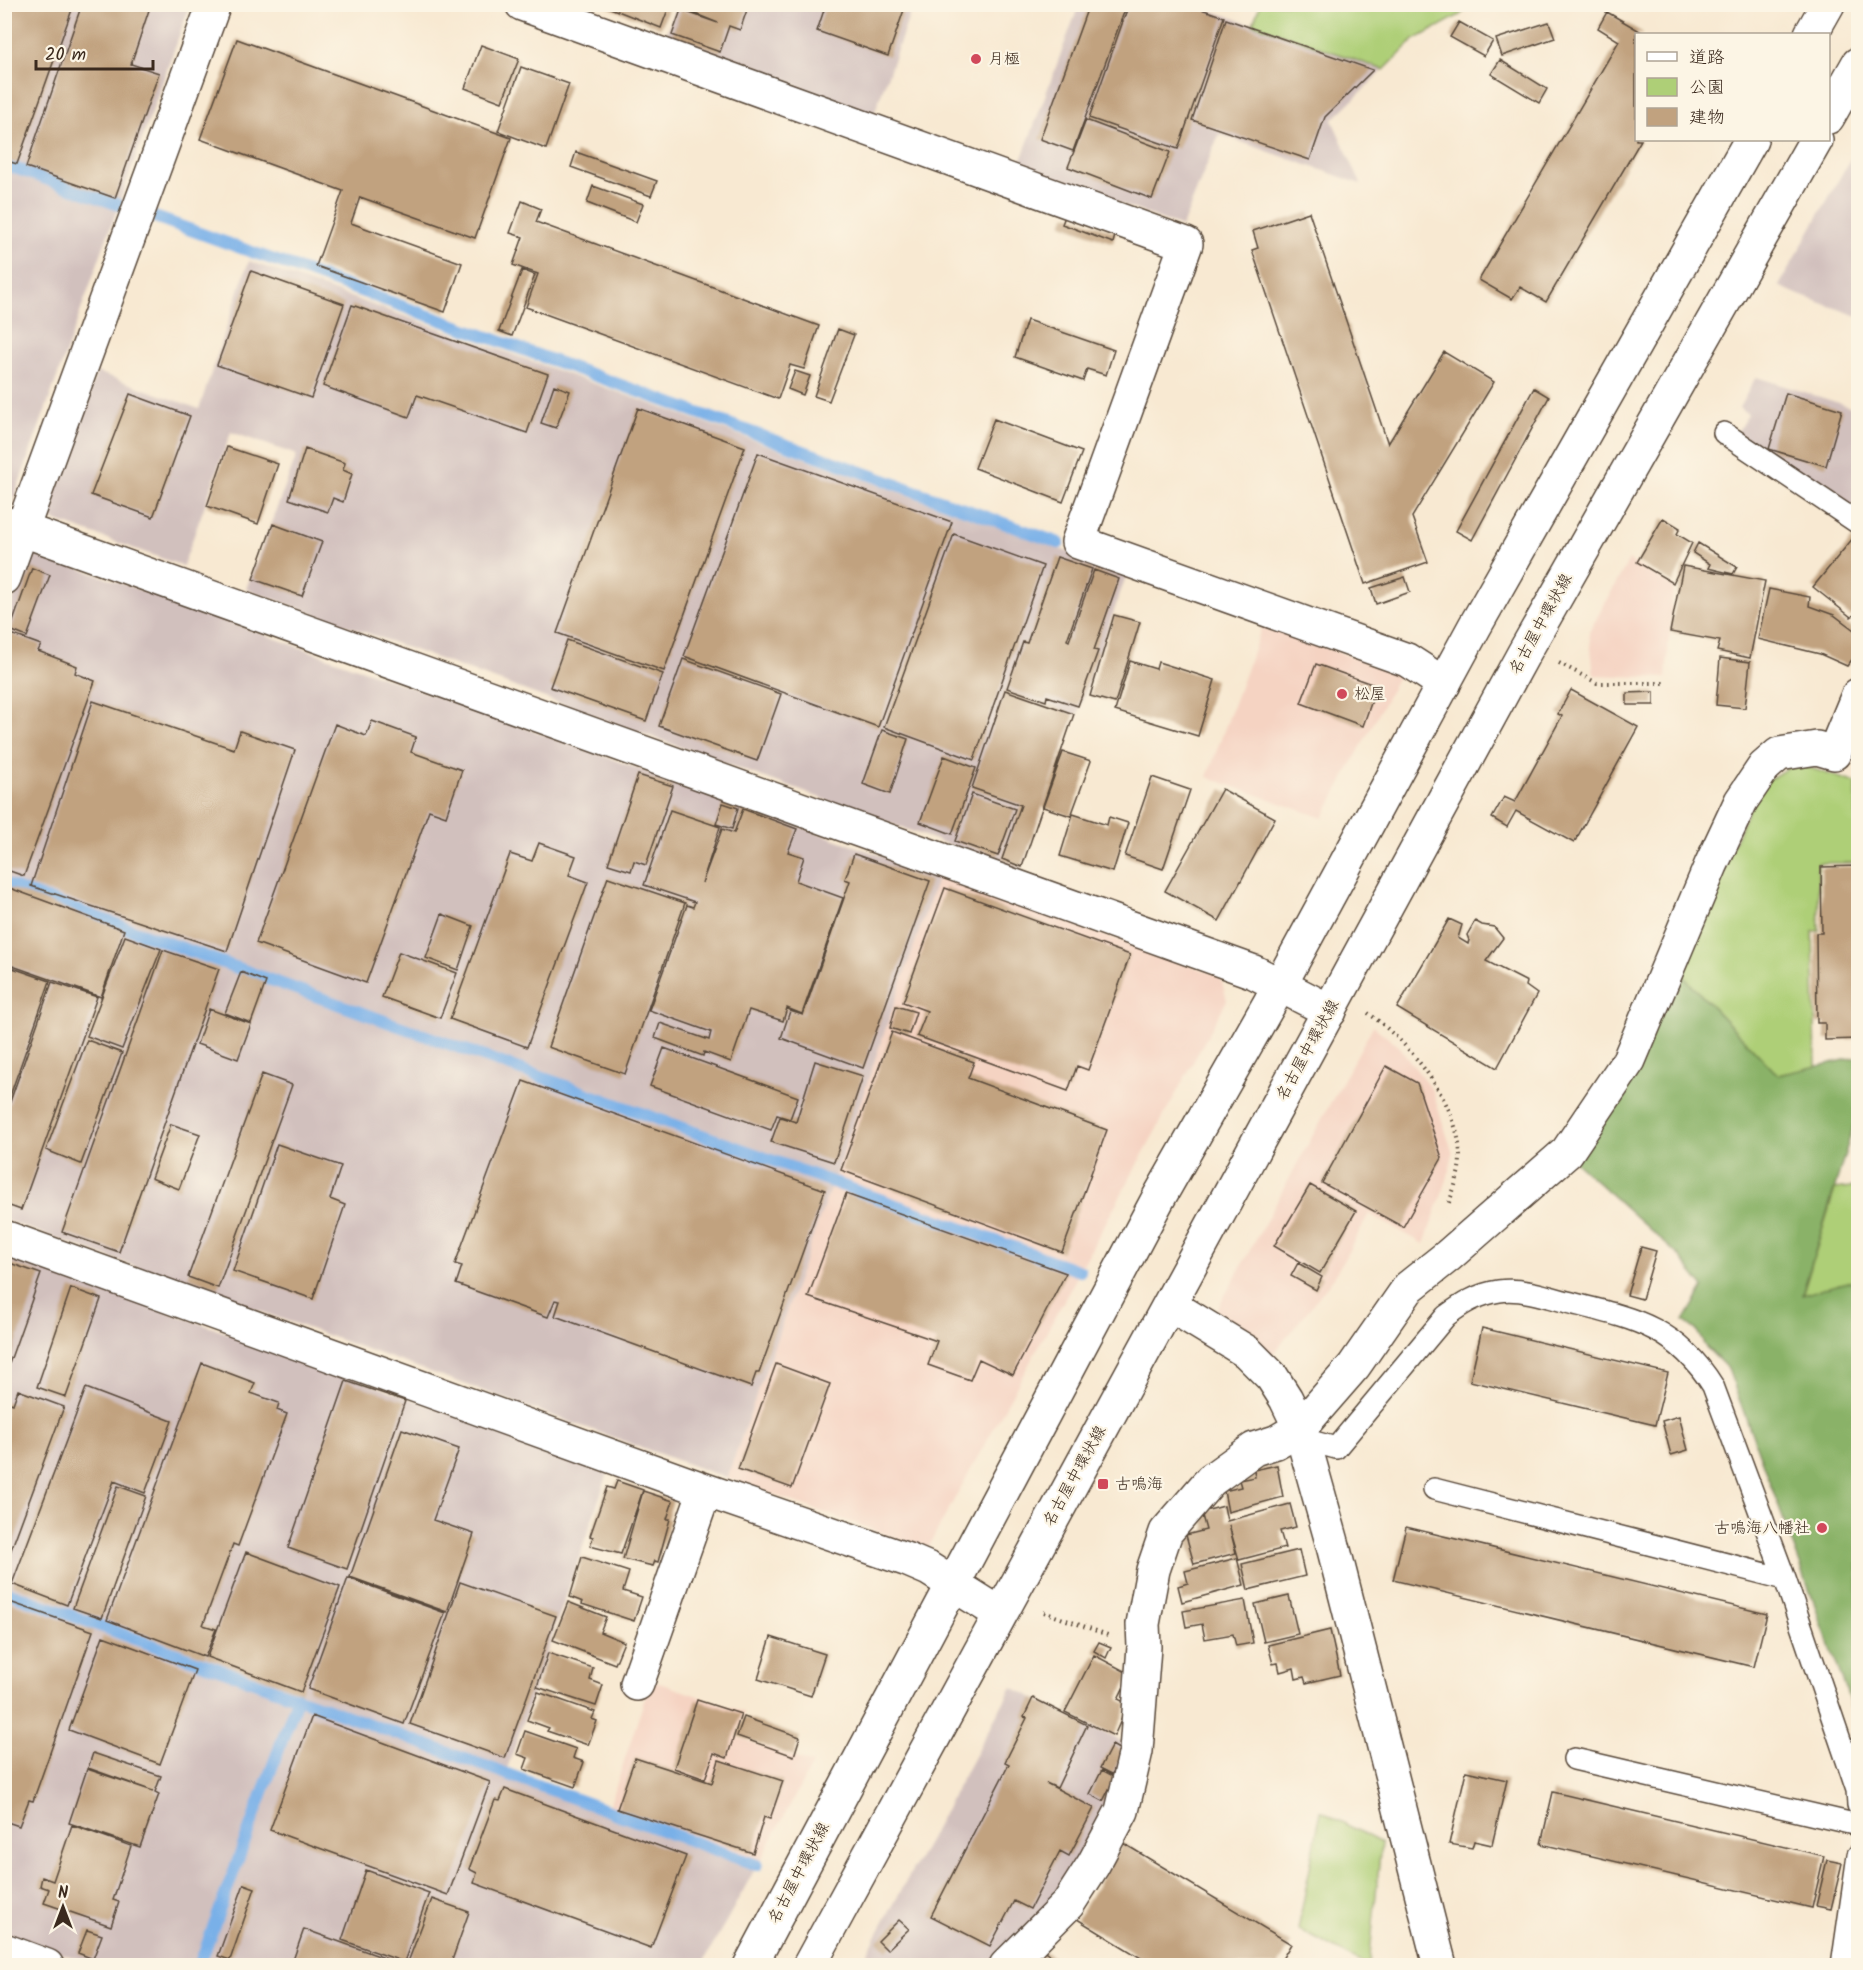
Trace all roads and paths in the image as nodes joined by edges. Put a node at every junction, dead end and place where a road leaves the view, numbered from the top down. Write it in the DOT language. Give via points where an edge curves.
graph roads {
  1 [pos="214,4"];
  2 [pos="522,4"];
  3 [pos="1828,4"];
  4 [pos="1812,33"];
  5 [pos="1858,64"];
  6 [pos="1830,113"];
  7 [pos="1750,141"];
  8 [pos="1815,141"];
  9 [pos="1724,433"];
  10 [pos="1858,523"];
  11 [pos="13,527"];
  12 [pos="4,578"];
  13 [pos="1558,663"];
  14 [pos="1665,683"];
  15 [pos="1444,684"];
  16 [pos="1858,695"];
  17 [pos="1280,986"];
  18 [pos="1330,1011"];
  19 [pos="1368,1012"];
  20 [pos="1446,1211"];
  21 [pos="4,1237"];
  22 [pos="1170,1305"];
  23 [pos="1302,1433"];
  24 [pos="1434,1489"];
  25 [pos="705,1490"];
  26 [pos="1785,1579"];
  27 [pos="953,1585"];
  28 [pos="1044,1612"];
  29 [pos="999,1613"];
  30 [pos="1144,1647"];
  31 [pos="637,1684"];
  32 [pos="1574,1759"];
  33 [pos="1858,1804"];
  34 [pos="1858,1825"];
  35 [pos="1858,1855"];
  36 [pos="4,1950"];
  37 [pos="47,1965"];
  38 [pos="750,1965"];
  39 [pos="809,1965"];
  40 [pos="1006,1965"];
  41 [pos="1440,1965"];
  42 [pos="1842,1965"];
  1 -- 11 [label="street"];
  2 -- 15 [label="street" via="1186,244 1078,542 1407,660"];
  3 -- 4 [label="street"];
  5 -- 6 [label="street"];
  7 -- 15 [label="street, 名古屋中環状線"];
  8 -- 18 [label="street, 名古屋中環状線" via="1524,652"];
  9 -- 10 [label="lane"];
  11 -- 12 [label="street"];
  11 -- 17 [label="street" via="1254,972"];
  13 -- 14 [label="path" via="1597,682"];
  15 -- 17 [label="street, 名古屋中環状線"];
  16 -- 23 [label="street" via="1834,753 1817,748 1779,754 1764,767 1741,801 1629,1060 1567,1152 1409,1287"];
  17 -- 18 [label="street"];
  17 -- 27 [label="street, 名古屋中環状線" via="1158,1199"];
  18 -- 22 [label="street, 名古屋中環状線"];
  19 -- 20 [label="path" via="1406,1046 1451,1113 1460,1155 1457,1180"];
  21 -- 25 [label="street"];
  22 -- 23 [label="street" via="1247,1352 1272,1377"];
  22 -- 29 [label="street, 名古屋中環状線"];
  23 -- 26 [label="lane" via="1336,1448 1446,1316 1467,1301 1500,1291 1535,1294 1629,1317 1687,1350 1713,1386"];
  23 -- 30 [label="street" via="1254,1449 1211,1480 1166,1532 1153,1570 1143,1624"];
  23 -- 41 [label="street"];
  24 -- 26 [label="lane"];
  25 -- 27 [label="street" via="908,1560"];
  25 -- 31 [label="street"];
  26 -- 33 [label="lane" via="1857,1790"];
  27 -- 29 [label="street"];
  27 -- 38 [label="street, 名古屋中環状線"];
  28 -- 30 [label="path"];
  29 -- 39 [label="street, 名古屋中環状線"];
  30 -- 40 [label="street" via="1136,1750 1122,1811 1068,1904"];
  32 -- 34 [label="lane"];
  35 -- 42 [label="lane"];
  36 -- 37 [label="street"];
}
